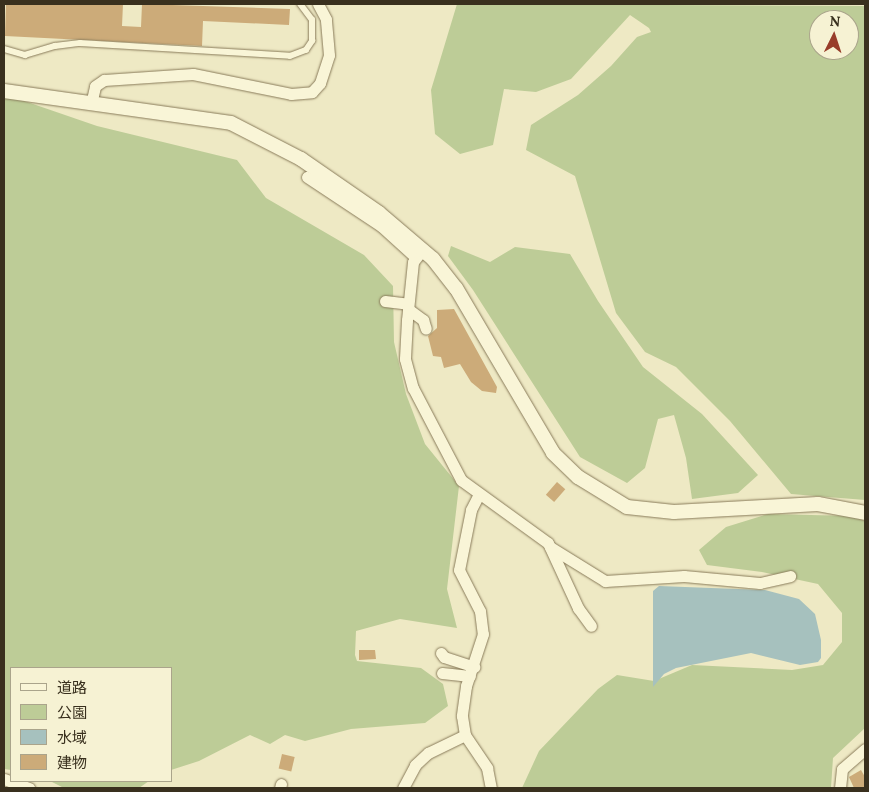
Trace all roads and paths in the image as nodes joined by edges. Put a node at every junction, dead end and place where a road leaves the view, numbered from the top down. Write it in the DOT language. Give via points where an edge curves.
graph roads {
  1 [pos="300,4"];
  2 [pos="318,4"];
  3 [pos="4,49"];
  4 [pos="4,91"];
  5 [pos="91,104"];
  6 [pos="307,177"];
  7 [pos="418,252"];
  8 [pos="385,301"];
  9 [pos="408,306"];
  10 [pos="426,329"];
  11 [pos="479,494"];
  12 [pos="865,513"];
  13 [pos="550,547"];
  14 [pos="790,576"];
  15 [pos="591,626"];
  16 [pos="441,653"];
  17 [pos="472,671"];
  18 [pos="442,673"];
  19 [pos="465,735"];
  20 [pos="865,749"];
  21 [pos="12,782"];
  22 [pos="29,788"];
  23 [pos="404,788"];
  24 [pos="491,788"];
  25 [pos="840,788"];
  1 -- 3 [label="lane" via="312,20 312,41 306,50 290,56 80,43 25,55"];
  2 -- 5 [label="street" via="326,19 329,55 320,83 312,92 291,94 193,74 104,80 95,86"];
  4 -- 5 [label="street"];
  5 -- 7 [label="street" via="208,118 255,134 332,180 379,213"];
  6 -- 7 [label="street"];
  7 -- 9 [label="street"];
  7 -- 12 [label="street" via="456,288 553,453 578,477 605,495 627,506 650,511 818,504"];
  8 -- 9 [label="street"];
  9 -- 10 [label="street" via="423,320"];
  9 -- 11 [label="street" via="405,359 413,388 461,480"];
  11 -- 13 [label="street" via="540,536"];
  11 -- 17 [label="street" via="471,510 458,570 481,618 481,646"];
  13 -- 14 [label="street" via="605,580 684,576 760,583"];
  13 -- 15 [label="street" via="578,608"];
  16 -- 17 [label="street"];
  17 -- 18 [label="street"];
  17 -- 19 [label="street" via="462,716"];
  19 -- 23 [label="street" via="428,752 415,765"];
  19 -- 24 [label="street" via="487,768"];
  20 -- 25 [label="street" via="842,769"];
  21 -- 22 [label="street"];
}
